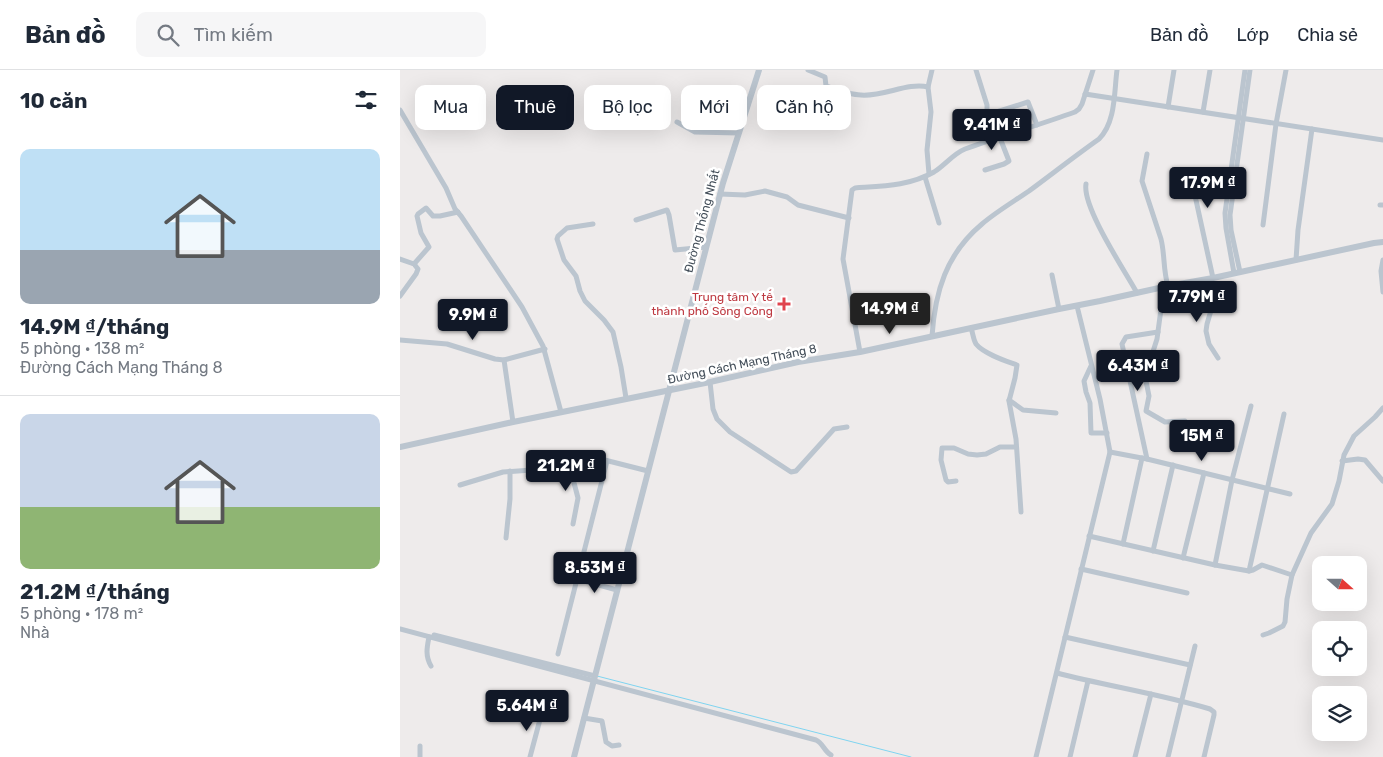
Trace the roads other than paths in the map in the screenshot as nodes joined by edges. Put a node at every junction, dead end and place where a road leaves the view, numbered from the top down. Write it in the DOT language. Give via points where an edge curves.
graph roads {
  1 [pos="759,70"];
  2 [pos="808,70"];
  3 [pos="932,70"];
  4 [pos="976,70"];
  5 [pos="1093,70"];
  6 [pos="1117,70"];
  7 [pos="1173,70"];
  8 [pos="1210,70"];
  9 [pos="1244,70"];
  10 [pos="1250,70"];
  11 [pos="1286,70"];
  12 [pos="928,87"];
  13 [pos="1085,94"];
  14 [pos="1114,98"];
  15 [pos="1168,107"];
  16 [pos="400,110"];
  17 [pos="1204,112"];
  18 [pos="988,115"];
  19 [pos="1240,118"];
  20 [pos="677,122"];
  21 [pos="1276,124"];
  22 [pos="1037,126"];
  23 [pos="1312,129"];
  24 [pos="739,134"];
  25 [pos="1000,138"];
  26 [pos="1383,140"];
  27 [pos="990,141"];
  28 [pos="1147,154"];
  29 [pos="985,170"];
  30 [pos="927,176"];
  31 [pos="1175,180"];
  32 [pos="1086,184"];
  33 [pos="720,194"];
  34 [pos="458,212"];
  35 [pos="849,218"];
  36 [pos="636,220"];
  37 [pos="940,223"];
  38 [pos="593,224"];
  39 [pos="1263,225"];
  40 [pos="1383,242"];
  41 [pos="706,247"];
  42 [pos="400,259"];
  43 [pos="1296,260"];
  44 [pos="1383,260"];
  45 [pos="414,264"];
  46 [pos="1237,272"];
  47 [pos="1052,275"];
  48 [pos="1211,278"];
  49 [pos="1165,287"];
  50 [pos="1383,292"];
  51 [pos="1138,293"];
  52 [pos="400,296"];
  53 [pos="1077,306"];
  54 [pos="1059,309"];
  55 [pos="971,328"];
  56 [pos="1158,332"];
  57 [pos="932,336"];
  58 [pos="400,340"];
  59 [pos="545,349"];
  60 [pos="860,352"];
  61 [pos="1218,358"];
  62 [pos="504,360"];
  63 [pos="1091,366"];
  64 [pos="710,382"];
  65 [pos="669,390"];
  66 [pos="626,398"];
  67 [pos="1009,400"];
  68 [pos="1251,406"];
  69 [pos="1383,408"];
  70 [pos="561,412"];
  71 [pos="1056,413"];
  72 [pos="1284,414"];
  73 [pos="513,422"];
  74 [pos="847,426"];
  75 [pos="1107,433"];
  76 [pos="400,447"];
  77 [pos="1016,447"];
  78 [pos="1201,449"];
  79 [pos="1110,452"];
  80 [pos="1145,459"];
  81 [pos="568,460"];
  82 [pos="607,460"];
  83 [pos="1342,461"];
  84 [pos="1173,465"];
  85 [pos="510,471"];
  86 [pos="648,471"];
  87 [pos="1204,473"];
  88 [pos="1232,480"];
  89 [pos="956,481"];
  90 [pos="1383,481"];
  91 [pos="460,485"];
  92 [pos="1267,488"];
  93 [pos="1290,494"];
  94 [pos="1022,512"];
  95 [pos="573,524"];
  96 [pos="1089,536"];
  97 [pos="506,538"];
  98 [pos="1123,544"];
  99 [pos="1153,551"];
  100 [pos="1183,558"];
  101 [pos="1215,565"];
  102 [pos="1081,569"];
  103 [pos="1249,570"];
  104 [pos="1292,575"];
  105 [pos="577,579"];
  106 [pos="617,590"];
  107 [pos="1187,594"];
  108 [pos="400,627"];
  109 [pos="1263,635"];
  110 [pos="429,637"];
  111 [pos="1065,637"];
  112 [pos="1195,646"];
  113 [pos="558,654"];
  114 [pos="1190,665"];
  115 [pos="431,666"];
  116 [pos="1057,673"];
  117 [pos="594,679"];
  118 [pos="1088,681"];
  119 [pos="1151,694"];
  120 [pos="1181,702"];
  121 [pos="542,712"];
  122 [pos="584,718"];
  123 [pos="420,746"];
  124 [pos="619,746"];
  125 [pos="831,755"];
  126 [pos="420,757"];
  127 [pos="530,757"];
  128 [pos="574,757"];
  129 [pos="1036,757"];
  130 [pos="1070,757"];
  131 [pos="1135,757"];
  132 [pos="1168,757"];
  133 [pos="1204,757"];
  1 -- 24 [label="street, Đường Thống Nhất"];
  2 -- 12 [label="street" via="825,77 826,86 861,96 918,85"];
  3 -- 12 [label="street"];
  4 -- 18 [label="street"];
  5 -- 13 [label="street"];
  6 -- 14 [label="street"];
  7 -- 15 [label="street"];
  8 -- 17 [label="street"];
  9 -- 19 [label="street"];
  10 -- 19 [label="street"];
  11 -- 21 [label="street"];
  12 -- 30 [label="street" via="931,112"];
  13 -- 14 [label="street"];
  13 -- 22 [label="street" via="1075,112"];
  14 -- 15 [label="street"];
  14 -- 57 [label="street" via="1109,124 1099,139 988,219 962,245 947,268 936,299"];
  15 -- 17 [label="street"];
  16 -- 34 [label="street"];
  17 -- 19 [label="street"];
  18 -- 22 [label="street" via="1028,102"];
  18 -- 27 [label="street"];
  19 -- 21 [label="street"];
  19 -- 46 [label="street" via="1230,215"];
  20 -- 24 [label="street" via="695,132"];
  21 -- 23 [label="street"];
  21 -- 39 [label="street"];
  22 -- 25 [label="street"];
  23 -- 26 [label="street"];
  23 -- 43 [label="street"];
  24 -- 33 [label="street, Đường Thống Nhất"];
  25 -- 27 [label="street"];
  25 -- 29 [label="street" via="1009,161"];
  27 -- 30 [label="street" via="959,152"];
  28 -- 49 [label="street" via="1142,181 1163,247"];
  30 -- 35 [label="street" via="902,184 853,188"];
  30 -- 37 [label="street"];
  31 -- 48 [label="street" via="1190,176"];
  32 -- 51 [label="street" via="1085,193 1098,226"];
  33 -- 35 [label="street" via="745,195 765,191 787,196 798,205"];
  33 -- 41 [label="street, Đường Thống Nhất"];
  34 -- 45 [label="street" via="433,216 426,208 418,214 421,233 429,247"];
  34 -- 59 [label="street" via="522,307"];
  35 -- 60 [label="street" via="843,265"];
  36 -- 41 [label="street" via="666,210 675,250"];
  38 -- 66 [label="street" via="567,228 557,239 585,301 613,332"];
  40 -- 43 [label="street, Đường Cách Mạng Tháng 8"];
  41 -- 65 [label="street, Đường Thống Nhất"];
  42 -- 45 [label="street"];
  43 -- 46 [label="street, Đường Cách Mạng Tháng 8"];
  44 -- 50 [label="street"];
  45 -- 52 [label="street" via="418,271"];
  46 -- 48 [label="street, Đường Cách Mạng Tháng 8"];
  47 -- 54 [label="street"];
  48 -- 49 [label="street, Đường Cách Mạng Tháng 8"];
  48 -- 61 [label="street" via="1212,307 1206,331 1209,344"];
  49 -- 51 [label="street, Đường Cách Mạng Tháng 8"];
  49 -- 56 [label="street"];
  51 -- 53 [label="street, Đường Cách Mạng Tháng 8"];
  53 -- 54 [label="street, Đường Cách Mạng Tháng 8"];
  53 -- 63 [label="street"];
  54 -- 55 [label="street, Đường Cách Mạng Tháng 8"];
  55 -- 57 [label="street, Đường Cách Mạng Tháng 8"];
  55 -- 67 [label="street" via="974,341 981,348 1017,365"];
  56 -- 78 [label="street" via="1146,381 1146,411 1165,422 1185,421 1190,443"];
  56 -- 80 [label="street" via="1126,337 1122,344"];
  57 -- 60 [label="street, Đường Cách Mạng Tháng 8"];
  58 -- 62 [label="street" via="447,344"];
  59 -- 62 [label="street"];
  59 -- 70 [label="street"];
  60 -- 64 [label="street, Đường Cách Mạng Tháng 8"];
  62 -- 73 [label="street"];
  63 -- 75 [label="street"];
  63 -- 75 [label="street" via="1084,381 1090,403 1091,433"];
  64 -- 65 [label="street, Đường Cách Mạng Tháng 8"];
  64 -- 74 [label="street" via="717,419 730,432 791,472 796,471 834,429"];
  65 -- 66 [label="street, Đường Cách Mạng Tháng 8"];
  65 -- 86 [label="street, Đường Thống Nhất"];
  66 -- 70 [label="street, Đường Cách Mạng Tháng 8"];
  67 -- 71 [label="street" via="1023,410"];
  67 -- 77 [label="street"];
  68 -- 88 [label="street"];
  69 -- 83 [label="street" via="1354,436"];
  70 -- 73 [label="street, Đường Cách Mạng Tháng 8"];
  72 -- 92 [label="street"];
  73 -- 76 [label="street, Đường Cách Mạng Tháng 8"];
  75 -- 79 [label="street"];
  77 -- 89 [label="street" via="1000,447 977,455 955,448 942,448 946,480"];
  77 -- 94 [label="street"];
  79 -- 80 [label="street"];
  79 -- 96 [label="street"];
  80 -- 84 [label="street"];
  80 -- 98 [label="street"];
  81 -- 82 [label="street" via="585,455"];
  81 -- 85 [label="street" via="544,469"];
  81 -- 95 [label="street" via="578,498"];
  82 -- 86 [label="street"];
  82 -- 105 [label="street"];
  83 -- 90 [label="street" via="1364,460"];
  83 -- 104 [label="street" via="1332,504 1311,533"];
  84 -- 87 [label="street"];
  84 -- 99 [label="street"];
  85 -- 91 [label="street"];
  85 -- 97 [label="street"];
  86 -- 106 [label="street, Đường Thống Nhất"];
  87 -- 88 [label="street"];
  87 -- 100 [label="street"];
  88 -- 92 [label="street"];
  88 -- 101 [label="street"];
  92 -- 93 [label="street"];
  92 -- 103 [label="street"];
  96 -- 98 [label="street"];
  96 -- 102 [label="street"];
  98 -- 99 [label="street"];
  99 -- 100 [label="street"];
  100 -- 101 [label="street"];
  101 -- 103 [label="street"];
  102 -- 107 [label="street"];
  102 -- 111 [label="street"];
  103 -- 104 [label="street" via="1262,564"];
  104 -- 109 [label="street" via="1285,622"];
  105 -- 106 [label="street"];
  105 -- 113 [label="street"];
  106 -- 117 [label="street, Đường Thống Nhất"];
  108 -- 110 [label="street"];
  108 -- 117 [label="street"];
  110 -- 115 [label="street" via="427,652"];
  110 -- 117 [label="street"];
  111 -- 114 [label="street"];
  111 -- 116 [label="street"];
  112 -- 114 [label="street"];
  114 -- 120 [label="street"];
  116 -- 118 [label="street"];
  116 -- 129 [label="street"];
  117 -- 122 [label="street, Đường Thống Nhất"];
  117 -- 125 [label="street" via="816,740"];
  118 -- 119 [label="street"];
  118 -- 130 [label="street"];
  119 -- 120 [label="street"];
  119 -- 131 [label="street"];
  120 -- 132 [label="street"];
  120 -- 133 [label="street" via="1214,712"];
  121 -- 127 [label="street"];
  122 -- 124 [label="street" via="602,721 606,742"];
  122 -- 128 [label="street, Đường Thống Nhất"];
  123 -- 126 [label="street"];
}
